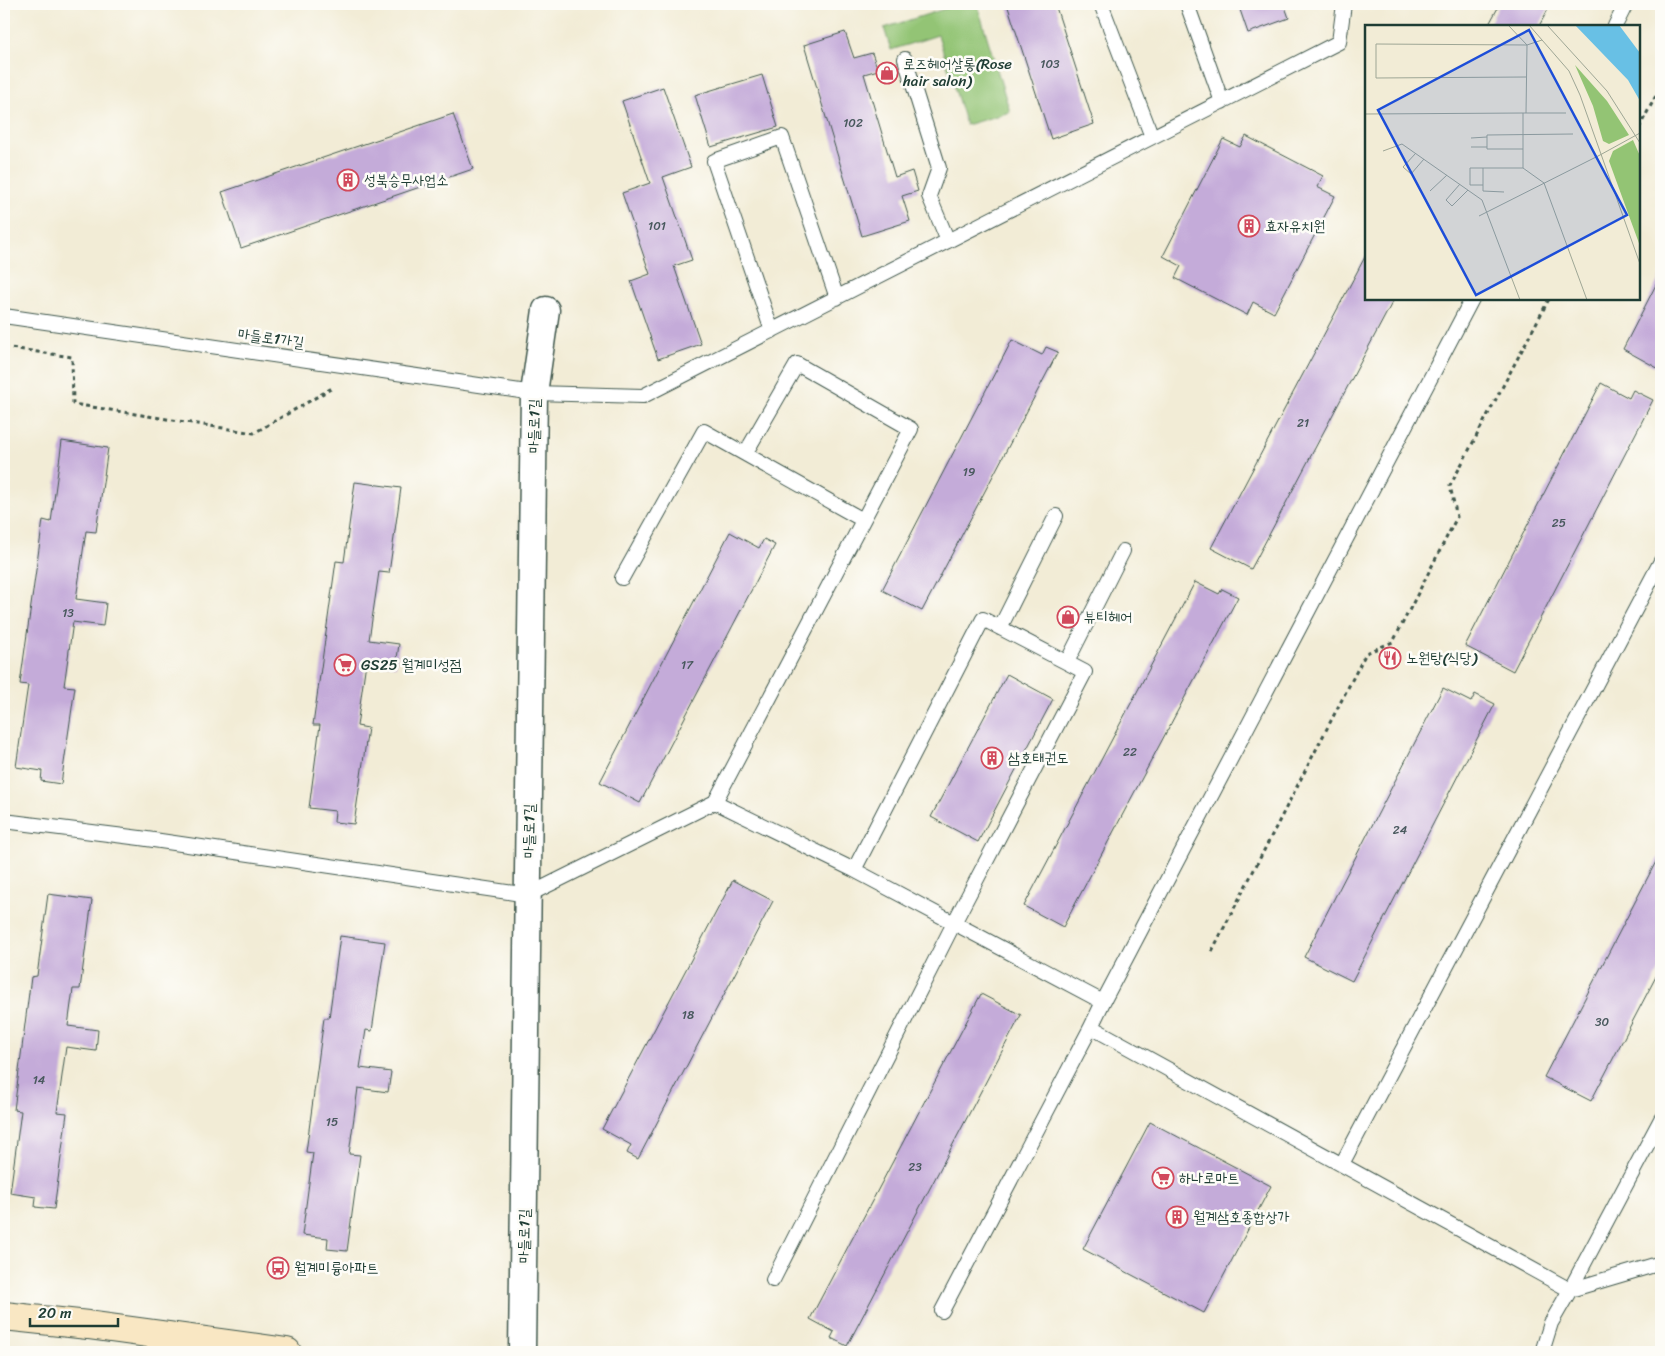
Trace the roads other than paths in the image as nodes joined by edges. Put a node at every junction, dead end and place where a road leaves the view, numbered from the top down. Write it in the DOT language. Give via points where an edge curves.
graph roads {
  1 [pos="1101,4"];
  2 [pos="1187,4"];
  3 [pos="1344,4"];
  4 [pos="1626,4"];
  5 [pos="1616,25"];
  6 [pos="905,59"];
  7 [pos="1222,102"];
  8 [pos="1152,137"];
  9 [pos="948,241"];
  10 [pos="837,298"];
  11 [pos="1471,300"];
  12 [pos="546,310"];
  13 [pos="4,316"];
  14 [pos="772,331"];
  15 [pos="534,392"];
  16 [pos="745,454"];
  17 [pos="1056,516"];
  18 [pos="862,520"];
  19 [pos="1123,551"];
  20 [pos="1661,561"];
  21 [pos="622,578"];
  22 [pos="1000,628"];
  23 [pos="1067,662"];
  24 [pos="715,802"];
  25 [pos="4,821"];
  26 [pos="854,870"];
  27 [pos="528,895"];
  28 [pos="954,924"];
  29 [pos="1102,1002"];
  30 [pos="1091,1027"];
  31 [pos="1661,1119"];
  32 [pos="1342,1164"];
  33 [pos="1661,1263"];
  34 [pos="773,1280"];
  35 [pos="1570,1290"];
  36 [pos="942,1311"];
  37 [pos="4,1316"];
  38 [pos="288,1352"];
  39 [pos="522,1352"];
  40 [pos="1542,1352"];
  1 -- 8 [label="lane"];
  2 -- 7 [label="lane"];
  3 -- 7 [label="lane, 마들로1가길" via="1339,42"];
  4 -- 5 [label="lane"];
  6 -- 9 [label="lane" via="939,168 929,196"];
  7 -- 8 [label="lane, 마들로1가길"];
  8 -- 9 [label="lane, 마들로1가길"];
  9 -- 10 [label="lane, 마들로1가길"];
  10 -- 14 [label="lane, 마들로1가길"];
  10 -- 14 [label="lane" via="782,137 714,160"];
  11 -- 29 [label="lane"];
  12 -- 15 [label="street, 마들로1길"];
  13 -- 15 [label="lane, 마들로1가길"];
  14 -- 15 [label="lane, 마들로1가길" via="643,396"];
  15 -- 27 [label="street, 마들로1길"];
  16 -- 18 [label="lane"];
  16 -- 18 [label="lane" via="797,364 911,429"];
  16 -- 21 [label="lane" via="704,431"];
  17 -- 22 [label="lane"];
  18 -- 24 [label="lane"];
  19 -- 23 [label="lane"];
  20 -- 32 [label="lane"];
  22 -- 23 [label="lane"];
  22 -- 26 [label="lane" via="983,619"];
  23 -- 28 [label="lane" via="1085,672"];
  24 -- 26 [label="lane"];
  24 -- 27 [label="lane"];
  25 -- 27 [label="lane"];
  26 -- 28 [label="lane"];
  27 -- 39 [label="street, 마들로1길"];
  28 -- 29 [label="lane"];
  28 -- 34 [label="lane"];
  29 -- 30 [label="lane"];
  30 -- 32 [label="lane"];
  30 -- 36 [label="lane"];
  31 -- 35 [label="lane"];
  32 -- 35 [label="lane"];
  33 -- 35 [label="lane"];
  35 -- 40 [label="lane" via="1551,1323"];
  37 -- 38 [label="main road"];
}
